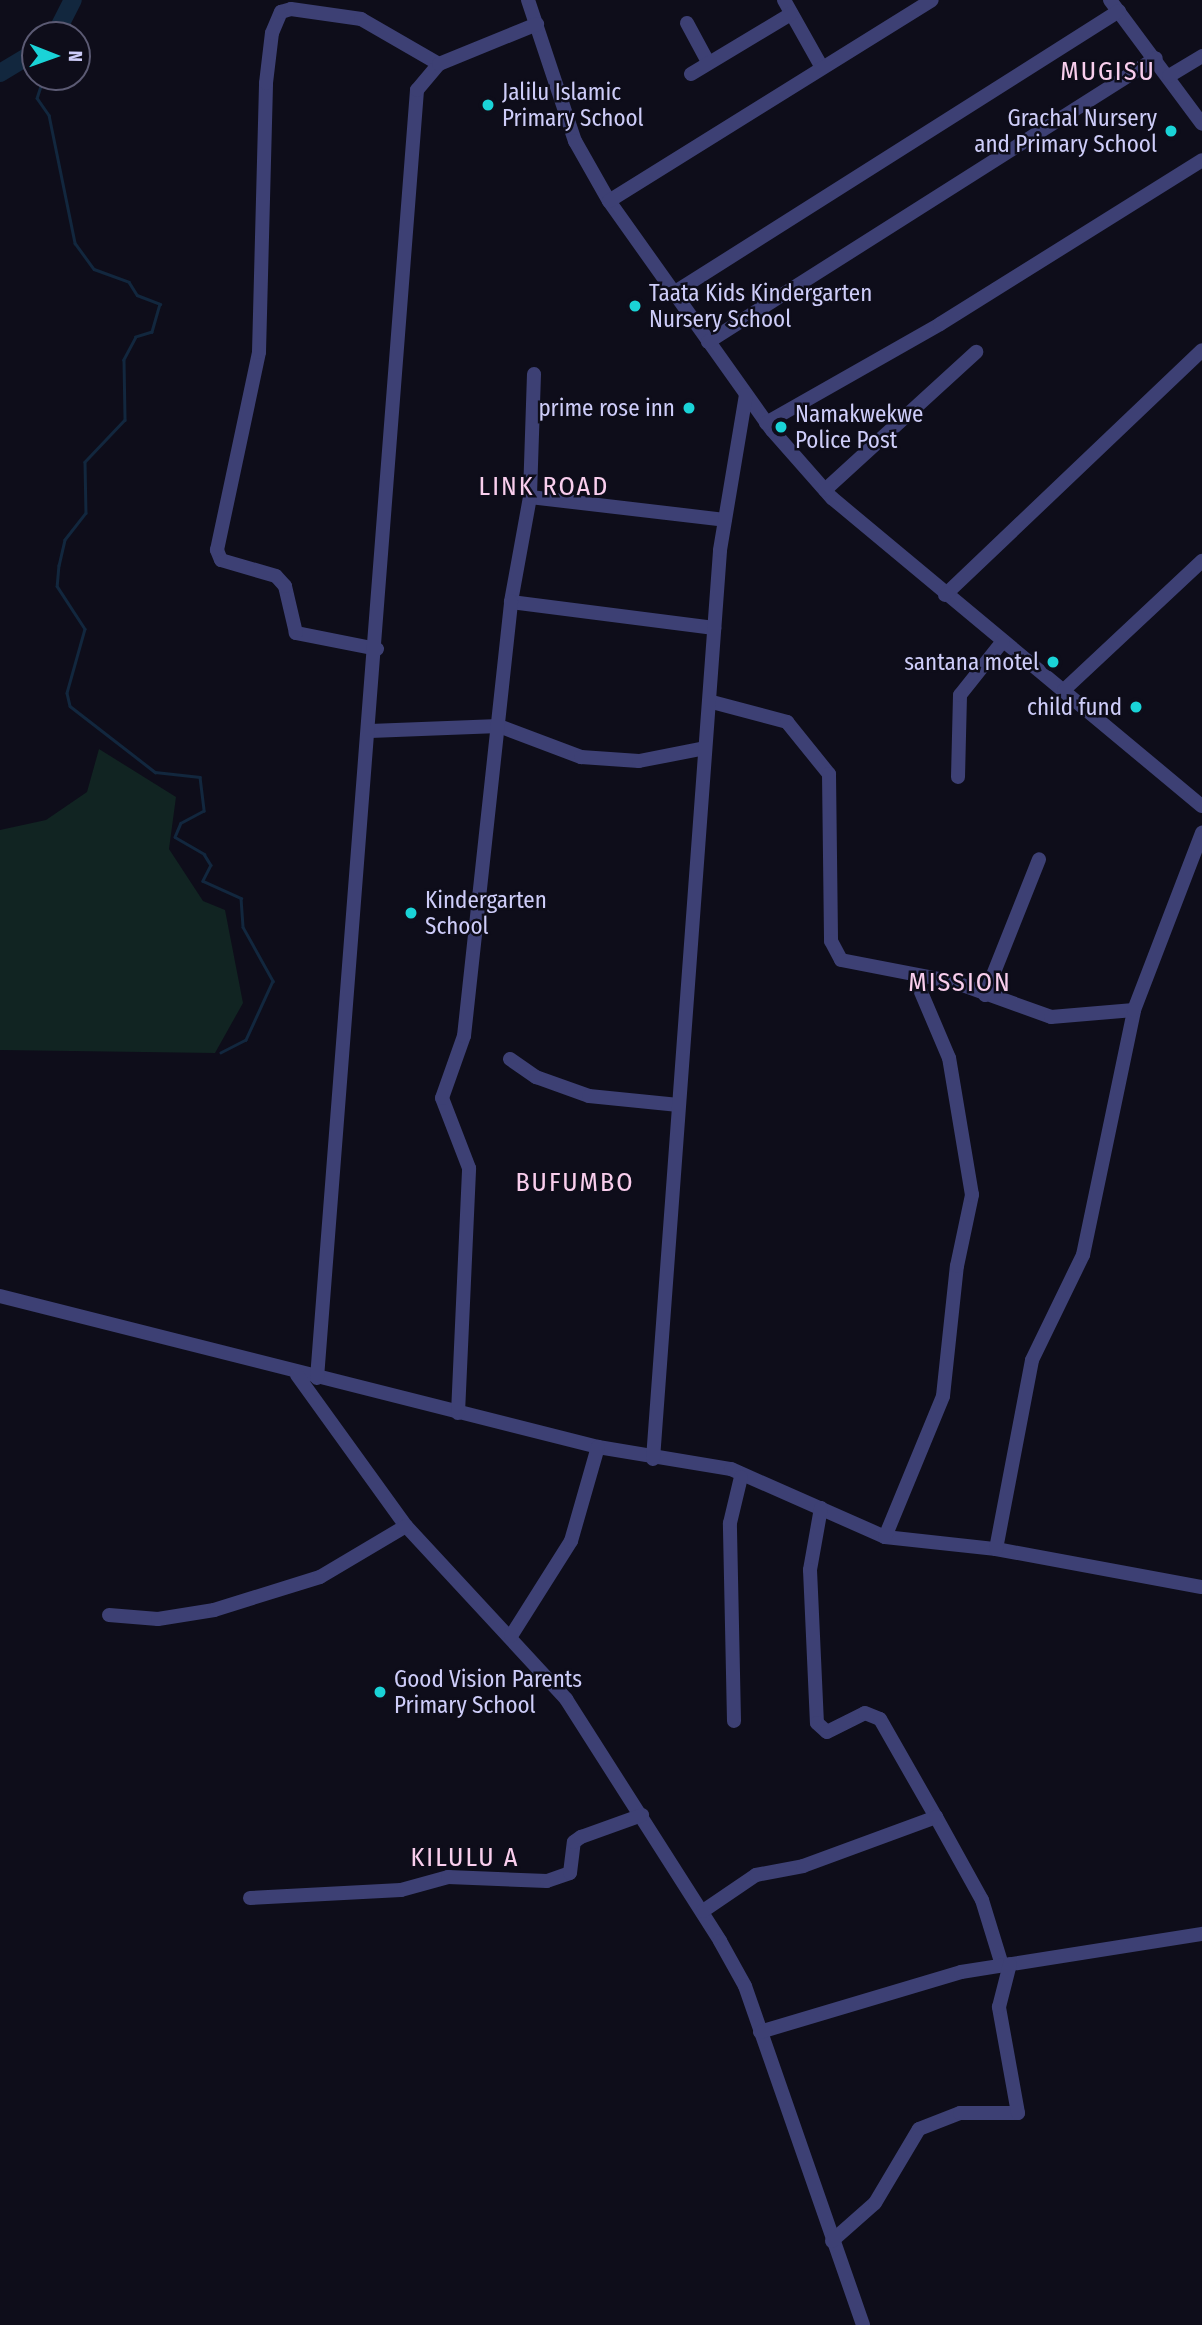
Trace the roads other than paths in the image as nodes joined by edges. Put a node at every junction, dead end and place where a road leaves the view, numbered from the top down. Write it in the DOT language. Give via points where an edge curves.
graph roads {
  1 [pos="528,0"];
  2 [pos="784,0"];
  3 [pos="932,0"];
  4 [pos="1114,6"];
  5 [pos="791,14"];
  6 [pos="687,23"];
  7 [pos="537,24"];
  8 [pos="1202,57"];
  9 [pos="1156,58"];
  10 [pos="708,62"];
  11 [pos="439,64"];
  12 [pos="821,66"];
  13 [pos="691,74"];
  14 [pos="1169,76"];
  15 [pos="1202,124"];
  16 [pos="1202,160"];
  17 [pos="609,201"];
  18 [pos="672,293"];
  19 [pos="708,342"];
  20 [pos="1202,350"];
  21 [pos="976,352"];
  22 [pos="534,374"];
  23 [pos="746,395"];
  24 [pos="766,423"];
  25 [pos="825,490"];
  26 [pos="530,496"];
  27 [pos="725,520"];
  28 [pos="1202,561"];
  29 [pos="945,595"];
  30 [pos="511,602"];
  31 [pos="714,628"];
  32 [pos="1003,641"];
  33 [pos="377,649"];
  34 [pos="1064,690"];
  35 [pos="712,702"];
  36 [pos="499,726"];
  37 [pos="370,731"];
  38 [pos="705,748"];
  39 [pos="958,777"];
  40 [pos="1202,806"];
  41 [pos="1202,833"];
  42 [pos="1039,859"];
  43 [pos="915,978"];
  44 [pos="985,995"];
  45 [pos="1134,1010"];
  46 [pos="510,1059"];
  47 [pos="679,1105"];
  48 [pos="0,1296"];
  49 [pos="297,1375"];
  50 [pos="317,1378"];
  51 [pos="457,1413"];
  52 [pos="598,1447"];
  53 [pos="653,1459"];
  54 [pos="741,1477"];
  55 [pos="821,1508"];
  56 [pos="406,1526"];
  57 [pos="885,1537"];
  58 [pos="996,1549"];
  59 [pos="1202,1587"];
  60 [pos="109,1615"];
  61 [pos="511,1636"];
  62 [pos="734,1721"];
  63 [pos="642,1815"];
  64 [pos="936,1817"];
  65 [pos="250,1898"];
  66 [pos="702,1911"];
  67 [pos="1202,1934"];
  68 [pos="1006,1965"];
  69 [pos="760,2032"];
  70 [pos="832,2241"];
  71 [pos="863,2325"];
  1 -- 7 [label="street"];
  2 -- 5 [label="street"];
  3 -- 12 [label="street"];
  4 -- 9 [label="street"];
  4 -- 18 [label="street"];
  5 -- 10 [label="street"];
  5 -- 12 [label="street"];
  6 -- 10 [label="street"];
  7 -- 11 [label="street"];
  7 -- 17 [label="street" via="571,130"];
  8 -- 14 [label="street"];
  9 -- 14 [label="street"];
  9 -- 19 [label="street"];
  10 -- 13 [label="street"];
  11 -- 33 [label="street" via="417,90"];
  11 -- 33 [label="street" via="361,19 291,9 281,12 272,33 265,83 259,352 216,550 221,561 276,576 285,586 296,634"];
  12 -- 17 [label="street"];
  14 -- 15 [label="street"];
  16 -- 24 [label="street" via="940,324"];
  17 -- 18 [label="street"];
  18 -- 19 [label="street"];
  19 -- 23 [label="street"];
  20 -- 29 [label="street"];
  21 -- 25 [label="street"];
  22 -- 26 [label="street"];
  23 -- 24 [label="street"];
  23 -- 27 [label="street"];
  24 -- 25 [label="street"];
  25 -- 29 [label="street"];
  26 -- 27 [label="street"];
  26 -- 30 [label="street"];
  27 -- 31 [label="street"];
  28 -- 34 [label="street"];
  29 -- 32 [label="street"];
  30 -- 31 [label="street"];
  30 -- 36 [label="street"];
  31 -- 35 [label="street"];
  32 -- 34 [label="street"];
  32 -- 39 [label="street" via="960,695"];
  33 -- 37 [label="street"];
  34 -- 40 [label="street"];
  35 -- 38 [label="street"];
  35 -- 43 [label="street" via="769,713 802,737 829,774 832,790 835,952 841,960"];
  36 -- 37 [label="street"];
  36 -- 38 [label="street" via="581,757 659,761"];
  36 -- 51 [label="street" via="464,1036 442,1098 469,1168"];
  37 -- 50 [label="street"];
  38 -- 47 [label="street"];
  41 -- 45 [label="street"];
  42 -- 44 [label="street"];
  43 -- 44 [label="street" via="954,982"];
  43 -- 57 [label="street" via="949,1058 972,1195 957,1266 943,1396"];
  44 -- 45 [label="street" via="1065,1019"];
  45 -- 58 [label="street" via="1083,1255 1032,1360"];
  46 -- 47 [label="street" via="536,1077 589,1096"];
  47 -- 53 [label="street"];
  48 -- 49 [label="street" via="132,1327"];
  49 -- 50 [label="street"];
  49 -- 56 [label="street"];
  50 -- 51 [label="street"];
  51 -- 52 [label="street"];
  52 -- 53 [label="street"];
  52 -- 61 [label="street" via="571,1541"];
  53 -- 54 [label="street" via="720,1466"];
  54 -- 55 [label="street" via="786,1489"];
  54 -- 62 [label="street" via="730,1524"];
  55 -- 57 [label="street"];
  55 -- 64 [label="street" via="810,1570 817,1723 827,1732 865,1713 880,1719"];
  56 -- 60 [label="street" via="320,1577 214,1610 158,1619"];
  56 -- 61 [label="street"];
  57 -- 58 [label="street"];
  58 -- 59 [label="street"];
  61 -- 63 [label="street" via="566,1699"];
  63 -- 65 [label="street" via="581,1837 574,1842 570,1873 547,1881 448,1877 401,1890"];
  63 -- 66 [label="street"];
  64 -- 66 [label="street" via="803,1866 756,1875"];
  64 -- 68 [label="street" via="982,1900"];
  66 -- 69 [label="street" via="745,1986"];
  67 -- 68 [label="street"];
  68 -- 69 [label="street"];
  68 -- 70 [label="street" via="999,2007 1018,2113 960,2113 919,2129 875,2203"];
  69 -- 70 [label="street"];
  70 -- 71 [label="street"];
}
